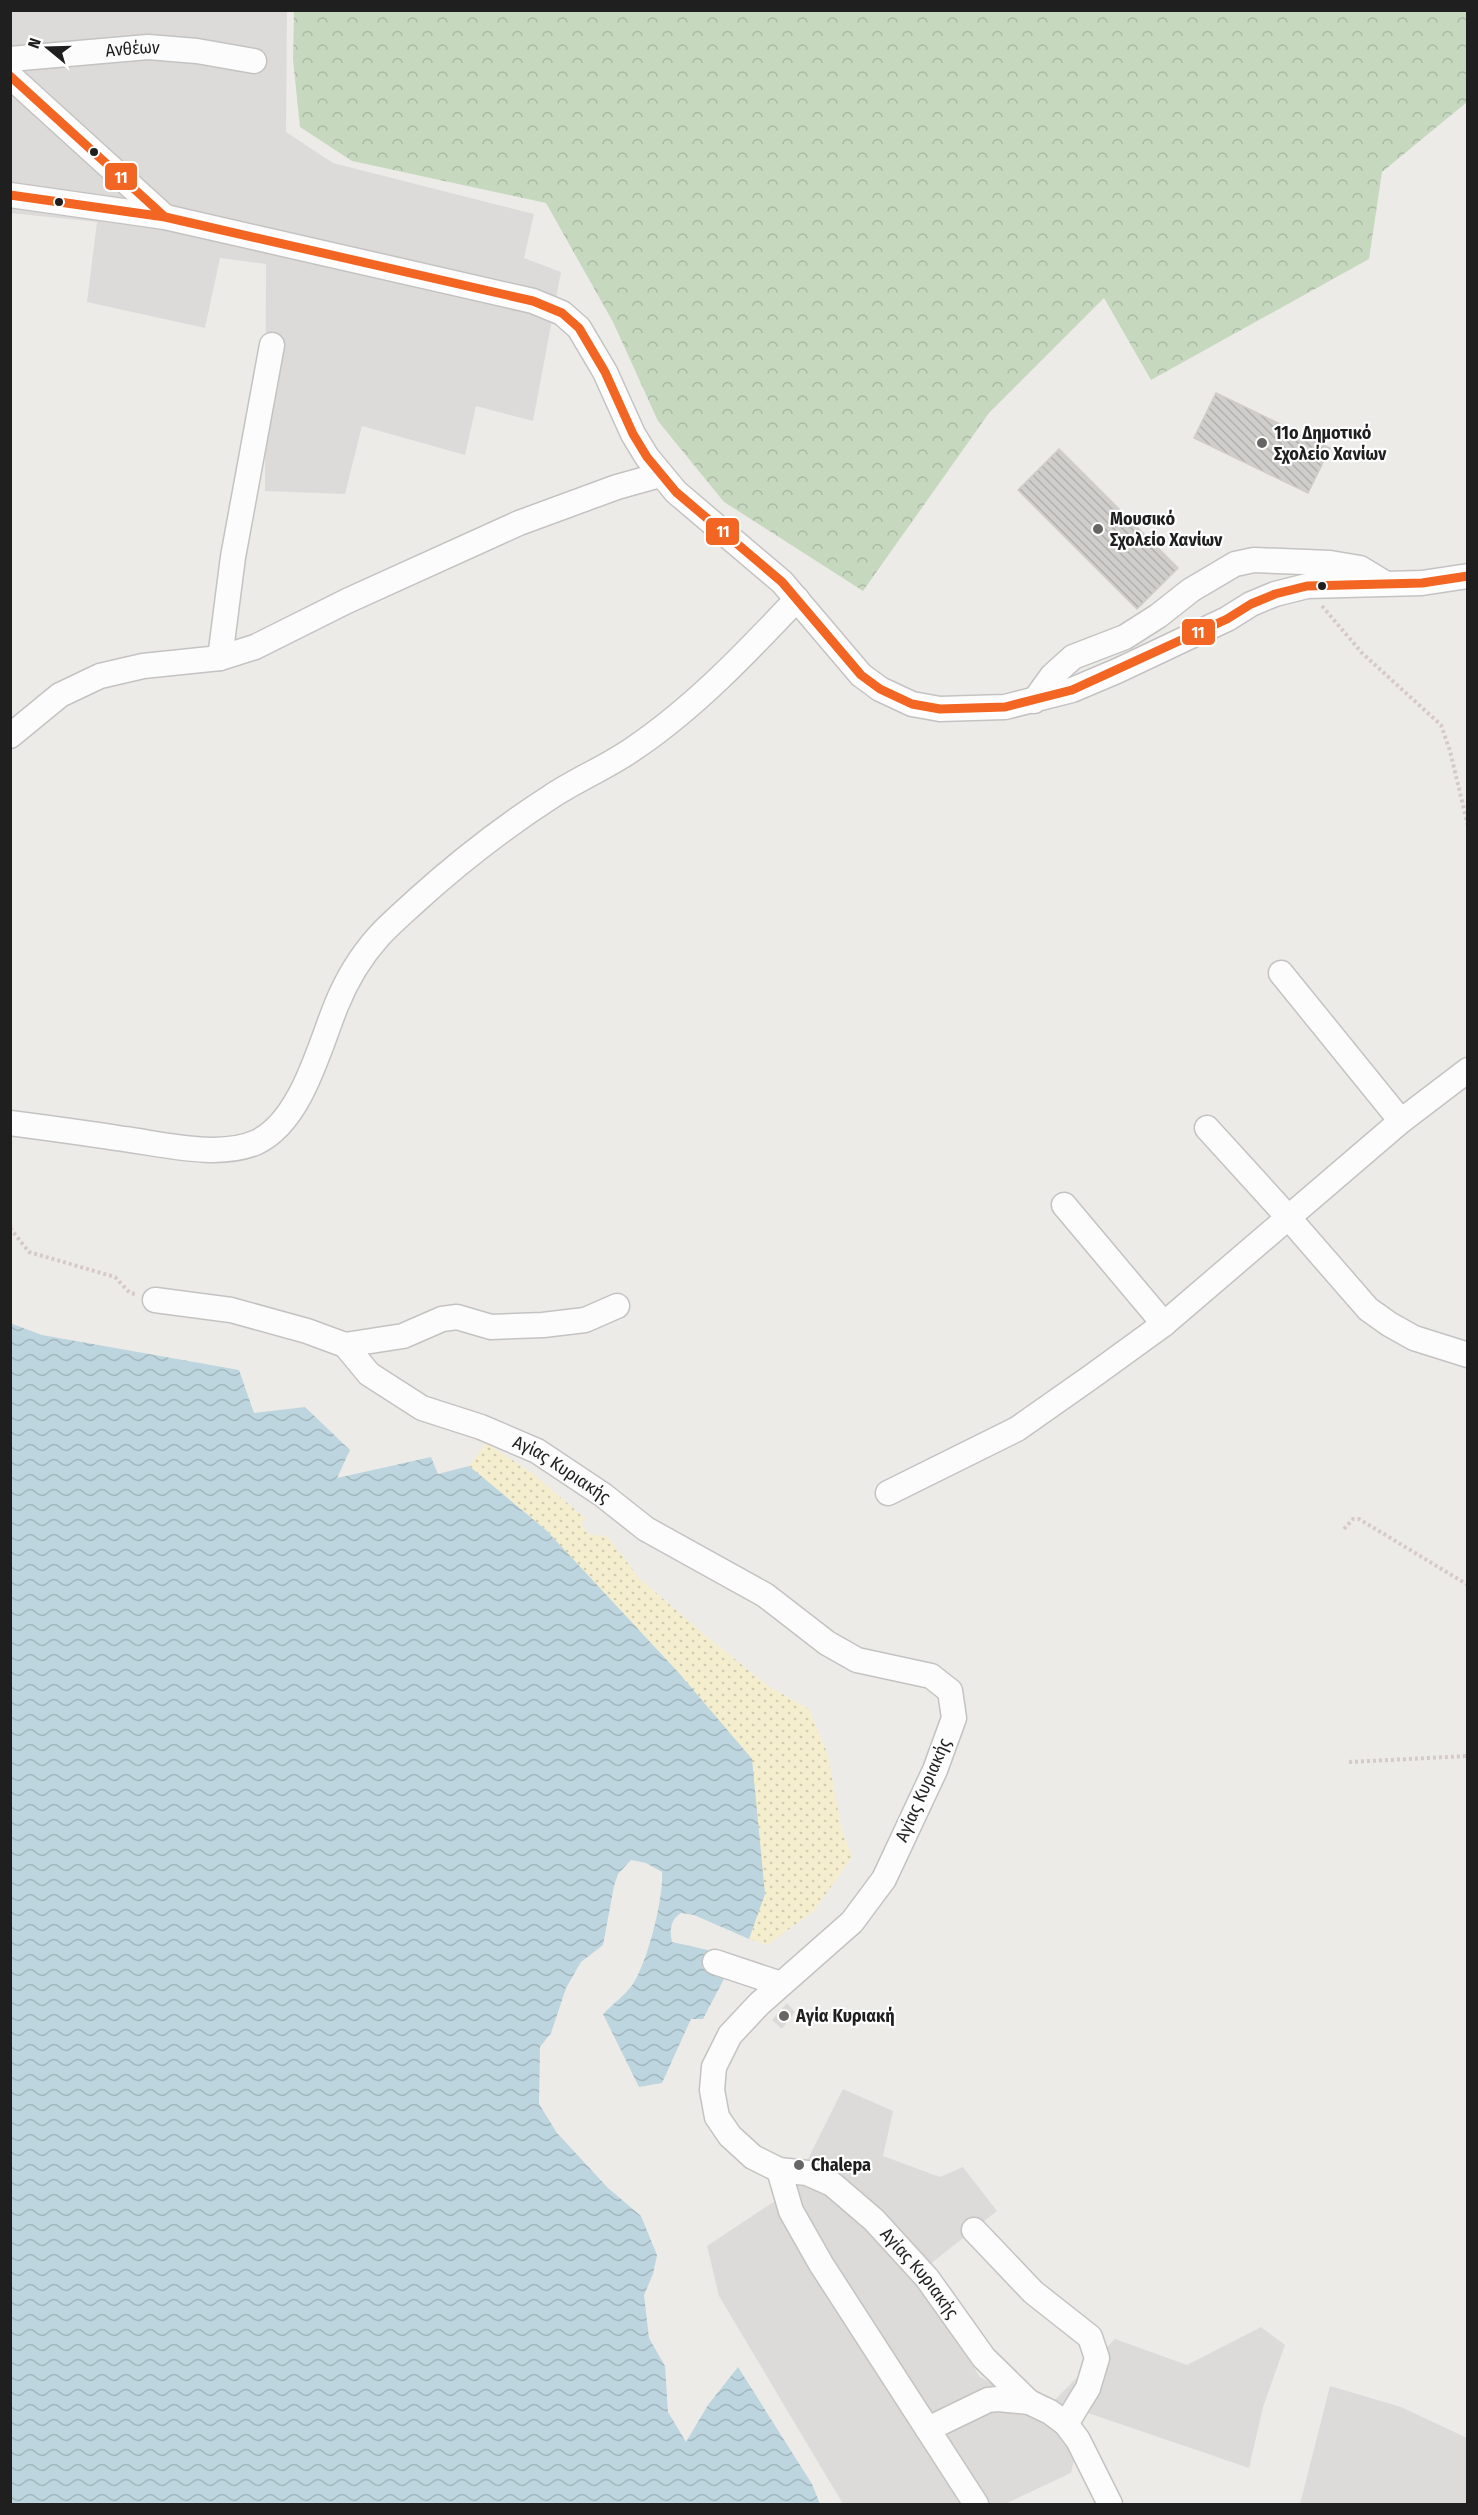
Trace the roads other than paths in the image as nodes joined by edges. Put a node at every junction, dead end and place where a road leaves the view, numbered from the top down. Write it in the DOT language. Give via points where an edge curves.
graph roads {
  1 [pos="10,59"];
  2 [pos="254,61"];
  3 [pos="10,76"];
  4 [pos="10,195"];
  5 [pos="165,217"];
  6 [pos="272,345"];
  7 [pos="660,475"];
  8 [pos="1467,576"];
  9 [pos="1385,583"];
  10 [pos="797,599"];
  11 [pos="220,658"];
  12 [pos="1034,700"];
  13 [pos="10,736"];
  14 [pos="1281,973"];
  15 [pos="1467,1070"];
  16 [pos="1401,1121"];
  17 [pos="10,1123"];
  18 [pos="1207,1128"];
  19 [pos="1064,1205"];
  20 [pos="1288,1217"];
  21 [pos="156,1300"];
  22 [pos="617,1306"];
  23 [pos="1164,1324"];
  24 [pos="345,1345"];
  25 [pos="1467,1355"];
  26 [pos="888,1493"];
  27 [pos="715,1962"];
  28 [pos="782,1984"];
  29 [pos="780,2170"];
  30 [pos="974,2230"];
  31 [pos="1029,2402"];
  32 [pos="1066,2424"];
  33 [pos="928,2429"];
  34 [pos="976,2505"];
  35 [pos="1110,2505"];
  1 -- 2 [label="street, Ανθέων" via="148,47"];
  3 -- 5 [label="street"];
  4 -- 5 [label="street"];
  5 -- 7 [label="street" via="533,301 562,313 590,344 633,434"];
  6 -- 11 [label="street" via="233,557"];
  7 -- 10 [label="street" via="695,511 743,548"];
  7 -- 11 [label="street" via="519,523 255,647"];
  8 -- 9 [label="street" via="1422,583"];
  9 -- 12 [label="street" via="1307,586 1275,594 1094,681"];
  9 -- 12 [label="street" via="1360,568 1330,563 1254,560 1235,564 1125,637 1074,657 1052,676"];
  10 -- 12 [label="street" via="861,675 898,699 940,709 1005,706"];
  10 -- 17 [label="street" via="749,650 664,727 488,839 393,921 351,975 320,1052 288,1114 257,1142 236,1149 199,1149"];
  11 -- 13 [label="street" via="143,666 100,676 60,695"];
  14 -- 16 [label="street"];
  15 -- 16 [label="street"];
  16 -- 20 [label="street"];
  18 -- 20 [label="street"];
  19 -- 23 [label="street"];
  20 -- 23 [label="street"];
  20 -- 25 [label="street" via="1368,1309 1414,1338"];
  21 -- 24 [label="street" via="231,1310"];
  22 -- 24 [label="street" via="585,1320 543,1325 491,1327 464,1318 450,1318 403,1336"];
  23 -- 26 [label="street" via="1017,1429"];
  24 -- 28 [label="street, Αγίας Κυριακής" via="369,1374 422,1408 537,1451 646,1529 765,1595 827,1643 857,1660 931,1676 950,1691 954,1718 935,1770 884,1879 852,1922"];
  27 -- 28 [label="street"];
  28 -- 29 [label="street, Αγίας Κυριακής" via="730,2035 714,2067 712,2090 717,2117 730,2136 753,2157"];
  29 -- 31 [label="street, Αγίας Κυριακής" via="807,2173 831,2184 874,2220 927,2278 984,2358"];
  29 -- 33 [label="street" via="791,2211 821,2264"];
  30 -- 32 [label="street" via="1033,2292 1090,2337 1097,2358 1088,2388"];
  31 -- 32 [label="street, Αγίας Κυριακής"];
  31 -- 33 [label="street" via="988,2400"];
  32 -- 35 [label="street, Αγίας Κυριακής"];
  33 -- 34 [label="street"];
}
